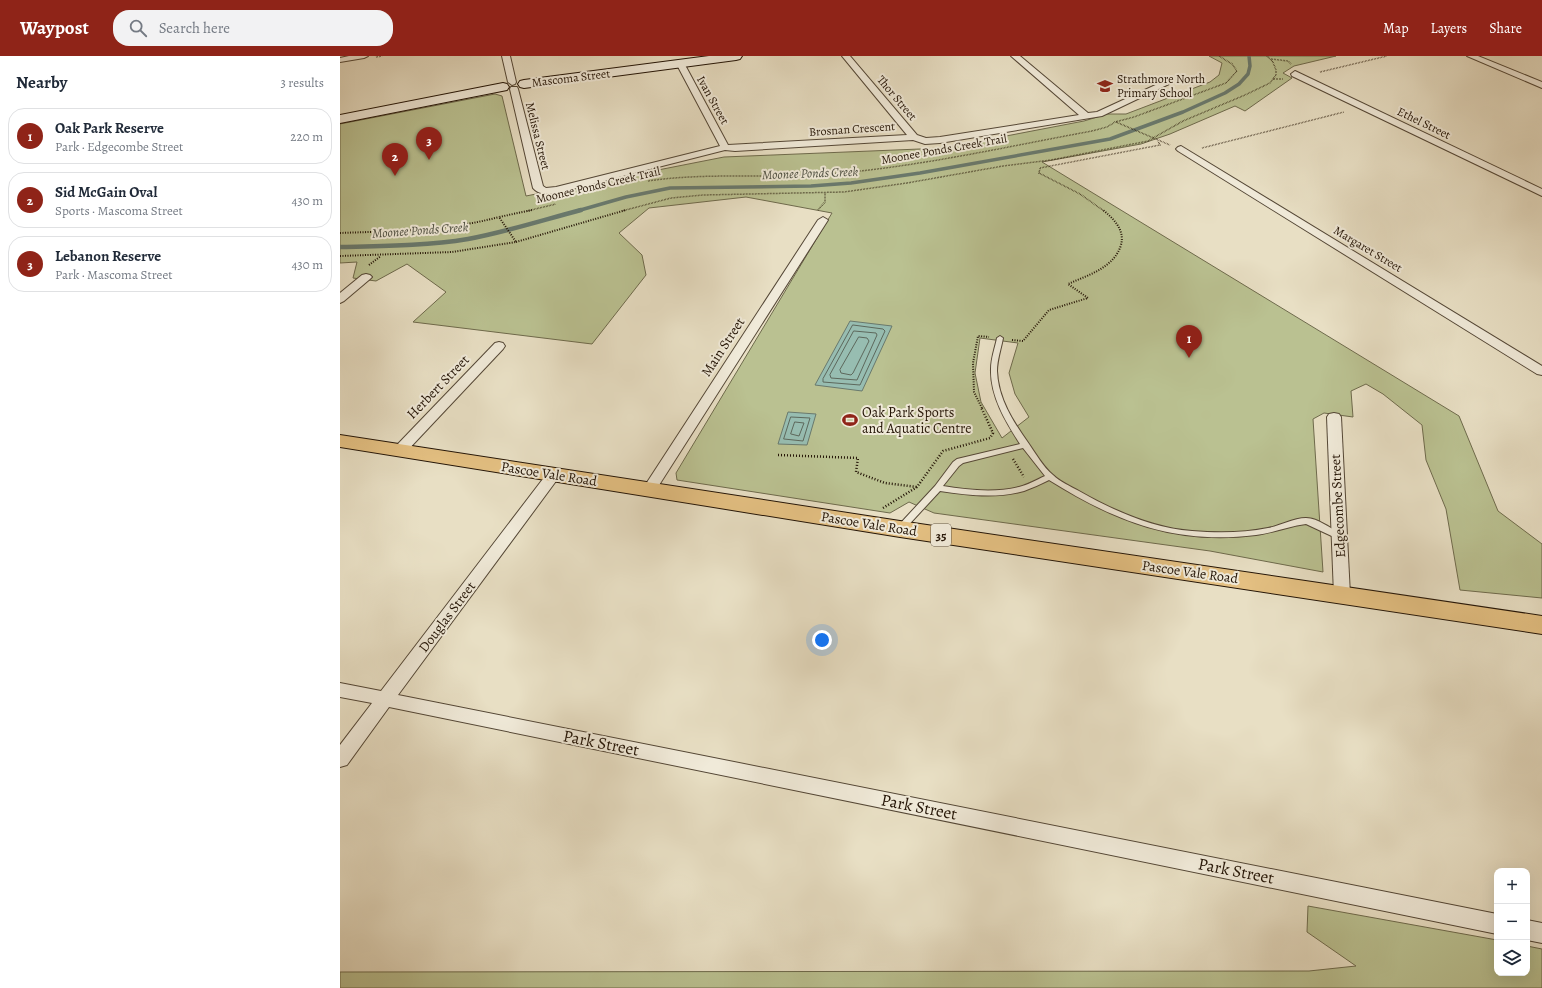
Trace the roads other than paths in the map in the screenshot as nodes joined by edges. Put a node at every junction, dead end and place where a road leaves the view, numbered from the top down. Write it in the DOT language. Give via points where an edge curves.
graph roads {
  1 [pos="364,56"];
  2 [pos="506,56"];
  3 [pos="736,56"];
  4 [pos="846,56"];
  5 [pos="1015,56"];
  6 [pos="1471,56"];
  7 [pos="340,60"];
  8 [pos="680,63"];
  9 [pos="1298,75"];
  10 [pos="1165,84"];
  11 [pos="513,85"];
  12 [pos="1542,85"];
  13 [pos="1086,116"];
  14 [pos="340,120"];
  15 [pos="914,137"];
  16 [pos="725,147"];
  17 [pos="1183,151"];
  18 [pos="538,188"];
  19 [pos="1542,193"];
  20 [pos="819,216"];
  21 [pos="366,277"];
  22 [pos="340,299"];
  23 [pos="1000,338"];
  24 [pos="499,346"];
  25 [pos="1542,371"];
  26 [pos="1334,417"];
  27 [pos="340,441"];
  28 [pos="1026,445"];
  29 [pos="400,450"];
  30 [pos="554,474"];
  31 [pos="1050,477"];
  32 [pos="938,488"];
  33 [pos="648,490"];
  34 [pos="900,529"];
  35 [pos="1339,536"];
  36 [pos="1342,595"];
  37 [pos="1542,625"];
  38 [pos="340,690"];
  39 [pos="385,699"];
  40 [pos="340,759"];
  41 [pos="1494,923"];
  42 [pos="1530,931"];
  43 [pos="1542,933"];
  1 -- 7 [label="street"];
  2 -- 11 [label="street, Melissa Street"];
  3 -- 8 [label="main road, Mascoma Street"];
  4 -- 15 [label="street, Thor Street"];
  5 -- 13 [label="street"];
  6 -- 12 [label="street"];
  8 -- 11 [label="main road, Mascoma Street"];
  8 -- 16 [label="street, Ivan Street"];
  9 -- 19 [label="street, Ethel Street"];
  10 -- 13 [label="street, Brosnan Crescent" via="1099,114"];
  11 -- 14 [label="main road, Mascoma Street"];
  11 -- 18 [label="street, Melissa Street"];
  13 -- 15 [label="street, Brosnan Crescent" via="940,140 925,141"];
  15 -- 16 [label="street, Brosnan Crescent"];
  16 -- 18 [label="street, Brosnan Crescent" via="556,190 544,191"];
  17 -- 25 [label="street, Margaret Street"];
  20 -- 33 [label="street, Main Street"];
  21 -- 22 [label="street"];
  23 -- 28 [label="lane" via="994,373 997,390 1011,422"];
  24 -- 29 [label="street, Herbert Street"];
  26 -- 35 [label="street, Edgecombe Street"];
  27 -- 29 [label="main road, Pascoe Vale Road / 35"];
  28 -- 31 [label="lane"];
  28 -- 32 [label="lane" via="960,461"];
  29 -- 30 [label="main road, Pascoe Vale Road / 35"];
  30 -- 33 [label="main road, Pascoe Vale Road / 35"];
  30 -- 39 [label="street, Douglas Street"];
  31 -- 32 [label="lane" via="1022,489 1001,493 980,494"];
  31 -- 35 [label="lane" via="1093,503 1140,522 1188,533 1242,534 1307,521"];
  32 -- 34 [label="lane"];
  33 -- 34 [label="main road, Pascoe Vale Road / 35"];
  34 -- 36 [label="main road, Pascoe Vale Road / 35"];
  35 -- 36 [label="street, Edgecombe Street"];
  36 -- 37 [label="main road, Pascoe Vale Road / 35"];
  38 -- 39 [label="street, Park Street"];
  39 -- 40 [label="street, Douglas Street"];
  39 -- 41 [label="street, Park Street"];
  42 -- 43 [label="street"];
}
